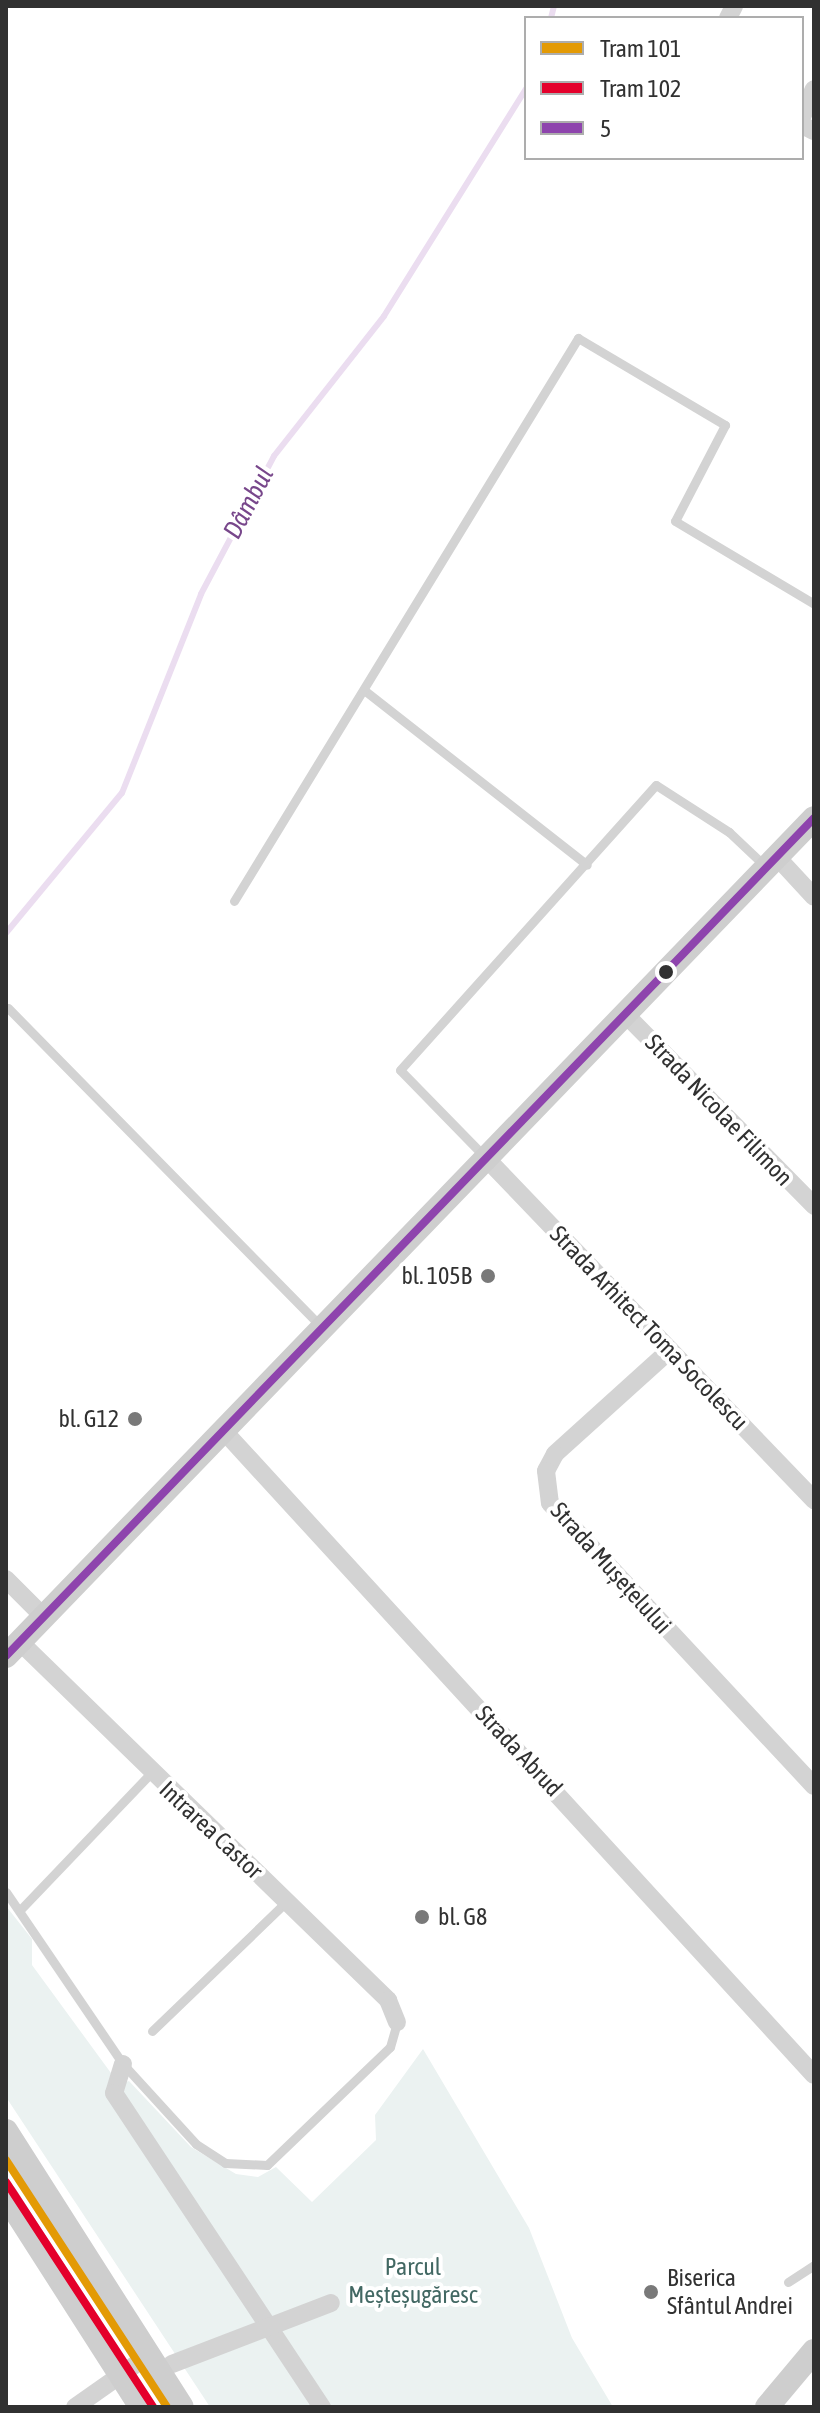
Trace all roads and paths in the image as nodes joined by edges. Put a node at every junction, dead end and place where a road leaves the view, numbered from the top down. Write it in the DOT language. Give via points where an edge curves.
graph roads {
  1 [pos="814,89"];
  2 [pos="804,112"];
  3 [pos="814,604"];
  4 [pos="364,690"];
  5 [pos="814,818"];
  6 [pos="772,862"];
  7 [pos="587,865"];
  8 [pos="814,897"];
  9 [pos="234,901"];
  10 [pos="8,1008"];
  11 [pos="624,1013"];
  12 [pos="484,1156"];
  13 [pos="814,1206"];
  14 [pos="321,1326"];
  15 [pos="670,1350"];
  16 [pos="222,1429"];
  17 [pos="814,1500"];
  18 [pos="6,1579"];
  19 [pos="43,1616"];
  20 [pos="13,1648"];
  21 [pos="151,1773"];
  22 [pos="814,1786"];
  23 [pos="6,1892"];
  24 [pos="287,1901"];
  25 [pos="20,1910"];
  26 [pos="397,2022"];
  27 [pos="152,2031"];
  28 [pos="123,2064"];
  29 [pos="814,2075"];
  30 [pos="6,2131"];
  31 [pos="6,2196"];
  32 [pos="814,2265"];
  33 [pos="788,2282"];
  34 [pos="331,2303"];
  35 [pos="269,2326"];
  36 [pos="814,2351"];
  37 [pos="161,2359"];
  38 [pos="121,2377"];
  39 [pos="75,2407"];
  40 [pos="125,2407"];
  41 [pos="141,2407"];
  42 [pos="182,2407"];
  43 [pos="322,2407"];
  44 [pos="767,2407"];
  1 -- 2 [label="street"];
  3 -- 4 [label="lane" via="675,521 725,425 578,338"];
  4 -- 7 [label="lane"];
  4 -- 9 [label="lane"];
  5 -- 6 [label="main road"];
  6 -- 7 [label="lane" via="656,785"];
  6 -- 8 [label="street"];
  6 -- 11 [label="main road"];
  7 -- 12 [label="lane" via="400,1070"];
  10 -- 14 [label="lane"];
  11 -- 12 [label="main road"];
  11 -- 13 [label="street, Strada Nicolae Filimon"];
  12 -- 14 [label="main road"];
  12 -- 15 [label="street, Strada Arhitect Toma Socolescu"];
  14 -- 16 [label="main road"];
  15 -- 17 [label="street, Strada Arhitect Toma Socolescu"];
  15 -- 22 [label="street, Strada Mușețelului" via="555,1454 547,1495"];
  16 -- 19 [label="main road"];
  16 -- 29 [label="street, Strada Abrud"];
  18 -- 19 [label="street"];
  19 -- 20 [label="main road"];
  20 -- 21 [label="street, Intrarea Castor"];
  21 -- 24 [label="street, Intrarea Castor"];
  21 -- 25 [label="lane"];
  23 -- 25 [label="lane"];
  24 -- 26 [label="street, Intrarea Castor" via="388,2000"];
  24 -- 27 [label="lane"];
  25 -- 28 [label="lane"];
  26 -- 28 [label="lane" via="390,2047 267,2165 245,2168 212,2156"];
  28 -- 35 [label="street" via="114,2093"];
  30 -- 37 [label="main road"];
  31 -- 38 [label="main road"];
  32 -- 33 [label="lane"];
  34 -- 35 [label="street"];
  35 -- 37 [label="street"];
  35 -- 43 [label="street"];
  36 -- 44 [label="main road"];
  37 -- 38 [label="street"];
  37 -- 42 [label="main road"];
  38 -- 39 [label="street"];
  38 -- 40 [label="main road"];
  38 -- 41 [label="main road"];
}
